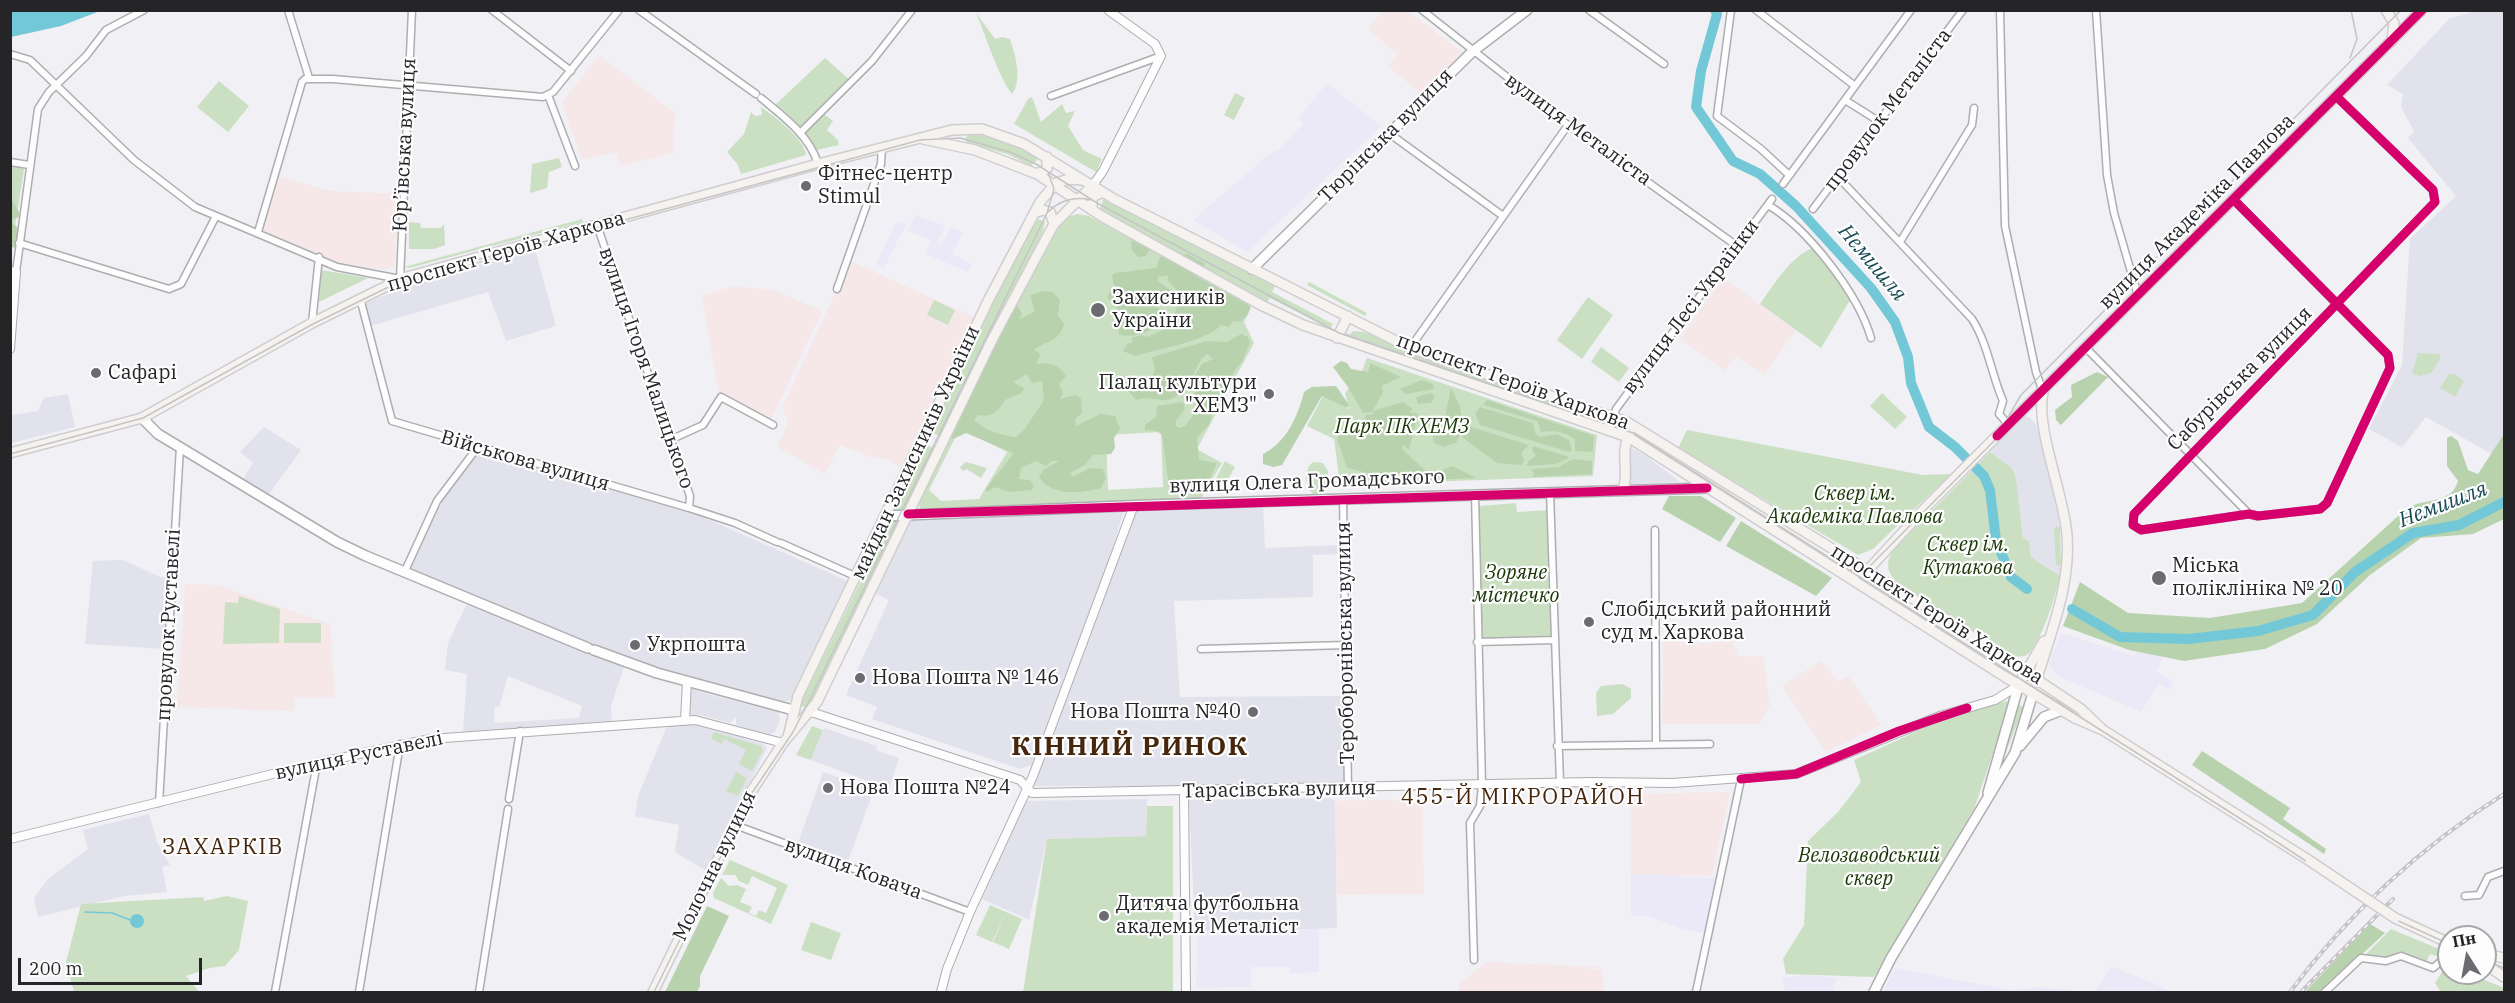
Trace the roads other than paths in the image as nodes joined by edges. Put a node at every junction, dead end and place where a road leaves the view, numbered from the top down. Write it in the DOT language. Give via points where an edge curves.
graph roads {
  1 [pos="144,10"];
  2 [pos="288,10"];
  3 [pos="412,10"];
  4 [pos="492,10"];
  5 [pos="620,10"];
  6 [pos="639,10"];
  7 [pos="912,10"];
  8 [pos="1108,10"];
  9 [pos="1422,10"];
  10 [pos="1527,10"];
  11 [pos="1589,10"];
  12 [pos="1731,10"];
  13 [pos="1756,10"];
  14 [pos="1911,10"];
  15 [pos="1963,10"];
  16 [pos="2000,10"];
  17 [pos="2096,10"];
  18 [pos="2386,10"];
  19 [pos="2422,10"];
  20 [pos="2392,41"];
  21 [pos="1472,52"];
  22 [pos="10,54"];
  23 [pos="1161,56"];
  24 [pos="1664,64"];
  25 [pos="571,71"];
  26 [pos="309,78"];
  27 [pos="57,86"];
  28 [pos="408,86"];
  29 [pos="1856,86"];
  30 [pos="548,95"];
  31 [pos="1050,96"];
  32 [pos="2337,97"];
  33 [pos="1845,100"];
  34 [pos="1974,108"];
  35 [pos="1880,122"];
  36 [pos="1568,125"];
  37 [pos="800,133"];
  38 [pos="1390,134"];
  39 [pos="921,139"];
  40 [pos="882,148"];
  41 [pos="1050,159"];
  42 [pos="10,162"];
  43 [pos="818,164"];
  44 [pos="29,165"];
  45 [pos="575,166"];
  46 [pos="1037,174"];
  47 [pos="1789,176"];
  48 [pos="1838,177"];
  49 [pos="1064,180"];
  50 [pos="1084,180"];
  51 [pos="1054,184"];
  52 [pos="1783,184"];
  53 [pos="1093,186"];
  54 [pos="1064,192"];
  55 [pos="1104,192"];
  56 [pos="1091,199"];
  57 [pos="1077,200"];
  58 [pos="2234,200"];
  59 [pos="1040,202"];
  60 [pos="1813,209"];
  61 [pos="1092,210"];
  62 [pos="1034,213"];
  63 [pos="1064,213"];
  64 [pos="216,216"];
  65 [pos="1503,216"];
  66 [pos="1054,224"];
  67 [pos="598,227"];
  68 [pos="258,232"];
  69 [pos="1900,242"];
  70 [pos="19,243"];
  71 [pos="1737,246"];
  72 [pos="319,257"];
  73 [pos="1252,269"];
  74 [pos="13,272"];
  75 [pos="400,279"];
  76 [pos="837,289"];
  77 [pos="2138,296"];
  78 [pos="360,298"];
  79 [pos="2337,306"];
  80 [pos="1348,316"];
  81 [pos="312,323"];
  82 [pos="1337,338"];
  83 [pos="1871,338"];
  84 [pos="1410,348"];
  85 [pos="2086,348"];
  86 [pos="10,349"];
  87 [pos="2043,392"];
  88 [pos="142,417"];
  89 [pos="1613,417"];
  90 [pos="773,425"];
  91 [pos="2009,425"];
  92 [pos="1610,430"];
  93 [pos="1645,432"];
  94 [pos="1628,437"];
  95 [pos="922,438"];
  96 [pos="670,440"];
  97 [pos="939,446"];
  98 [pos="180,447"];
  99 [pos="477,448"];
  100 [pos="10,453"];
  101 [pos="2191,453"];
  102 [pos="1707,488"];
  103 [pos="1623,489"];
  104 [pos="1740,491"];
  105 [pos="1550,492"];
  106 [pos="1475,494"];
  107 [pos="1343,498"];
  108 [pos="1134,505"];
  109 [pos="689,508"];
  110 [pos="2249,513"];
  111 [pos="908,514"];
  112 [pos="885,516"];
  113 [pos="1655,530"];
  114 [pos="1832,569"];
  115 [pos="1868,571"];
  116 [pos="404,573"];
  117 [pos="857,577"];
  118 [pos="2052,628"];
  119 [pos="1555,640"];
  120 [pos="1477,642"];
  121 [pos="1346,645"];
  122 [pos="1201,649"];
  123 [pos="2031,675"];
  124 [pos="687,681"];
  125 [pos="2019,684"];
  126 [pos="2033,693"];
  127 [pos="793,710"];
  128 [pos="2062,710"];
  129 [pos="811,712"];
  130 [pos="685,720"];
  131 [pos="2103,730"];
  132 [pos="520,731"];
  133 [pos="785,740"];
  134 [pos="400,743"];
  135 [pos="1656,744"];
  136 [pos="1710,744"];
  137 [pos="1557,746"];
  138 [pos="2015,753"];
  139 [pos="316,763"];
  140 [pos="1741,779"];
  141 [pos="1560,783"];
  142 [pos="1482,785"];
  143 [pos="1026,788"];
  144 [pos="1348,788"];
  145 [pos="1184,792"];
  146 [pos="509,799"];
  147 [pos="159,803"];
  148 [pos="1984,804"];
  149 [pos="508,809"];
  150 [pos="735,825"];
  151 [pos="10,839"];
  152 [pos="2505,871"];
  153 [pos="2465,896"];
  154 [pos="970,912"];
  155 [pos="2437,937"];
  156 [pos="1474,960"];
  157 [pos="2437,965"];
  158 [pos="275,993"];
  159 [pos="359,993"];
  160 [pos="479,993"];
  161 [pos="653,993"];
  162 [pos="941,993"];
  163 [pos="1185,993"];
  164 [pos="1696,993"];
  165 [pos="1874,993"];
  166 [pos="2325,993"];
  1 -- 27 [label="street" via="106,30"];
  2 -- 26 [label="street"];
  3 -- 28 [label="street, Юр’ївська вулиця"];
  4 -- 25 [label="street"];
  5 -- 25 [label="street"];
  6 -- 37 [label="street" via="759,96"];
  7 -- 37 [label="street" via="872,62"];
  8 -- 23 [label="street" via="1155,44"];
  9 -- 21 [label="street, вулиця Металіста"];
  10 -- 21 [label="main road, Тюрінська вулиця"];
  11 -- 24 [label="street"];
  12 -- 47 [label="street" via="1717,116 1761,148"];
  13 -- 29 [label="street"];
  14 -- 29 [label="street"];
  15 -- 35 [label="street, провулок Металіста"];
  16 -- 87 [label="street" via="2005,226"];
  17 -- 77 [label="street" via="2107,175"];
  18 -- 20 [label="main road" via="2394,23"];
  19 -- 20 [label="main road, вулиця Академіка Павлова"];
  20 -- 32 [label="main road, вулиця Академіка Павлова"];
  21 -- 36 [label="street, вулиця Металіста"];
  21 -- 38 [label="main road, Тюрінська вулиця"];
  22 -- 27 [label="street" via="30,60"];
  23 -- 31 [label="street"];
  23 -- 53 [label="street"];
  25 -- 30 [label="street"];
  26 -- 28 [label="street"];
  26 -- 68 [label="street" via="302,82"];
  27 -- 44 [label="street" via="38,109"];
  27 -- 64 [label="street" via="134,160 172,191"];
  28 -- 30 [label="street" via="537,98"];
  28 -- 75 [label="street, Юр’ївська вулиця"];
  29 -- 33 [label="street"];
  30 -- 45 [label="street"];
  32 -- 58 [label="main road, вулиця Академіка Павлова"];
  32 -- 79 [label="street, Сабурівська вулиця" via="2433,190 2435,198"];
  33 -- 35 [label="street"];
  33 -- 47 [label="street"];
  34 -- 69 [label="street" via="1972,125"];
  35 -- 48 [label="street, провулок Металіста"];
  36 -- 65 [label="street"];
  36 -- 71 [label="street, вулиця Металіста"];
  37 -- 43 [label="street"];
  38 -- 65 [label="street"];
  38 -- 73 [label="main road, Тюрінська вулиця"];
  39 -- 40 [label="main road, проспект Героїв Харкова"];
  39 -- 41 [label="main road, проспект Героїв Харкова" via="952,130 982,129 1010,137"];
  39 -- 46 [label="main road, проспект Героїв Харкова" via="975,150"];
  40 -- 43 [label="main road, проспект Героїв Харкова"];
  40 -- 76 [label="street" via="881,164"];
  41 -- 46 [label="main road" via="1047,170"];
  41 -- 49 [label="main road" via="1061,170"];
  41 -- 50 [label="main road, проспект Героїв Харкова"];
  42 -- 44 [label="street"];
  43 -- 67 [label="main road, проспект Героїв Харкова"];
  44 -- 70 [label="street"];
  46 -- 51 [label="main road, проспект Героїв Харкова"];
  46 -- 59 [label="main road" via="1044,185"];
  47 -- 52 [label="street"];
  48 -- 60 [label="street, провулок Металіста"];
  48 -- 69 [label="street"];
  49 -- 50 [label="main road"];
  49 -- 51 [label="main road"];
  49 -- 54 [label="main road"];
  50 -- 53 [label="main road, проспект Героїв Харкова"];
  51 -- 54 [label="main road, проспект Героїв Харкова"];
  51 -- 59 [label="main road, майдан Захисників України"];
  53 -- 55 [label="main road, проспект Героїв Харкова"];
  53 -- 56 [label="main road"];
  53 -- 57 [label="main road, майдан Захисників України"];
  54 -- 57 [label="main road, проспект Героїв Харкова"];
  54 -- 63 [label="main road"];
  55 -- 56 [label="main road"];
  55 -- 73 [label="main road, проспект Героїв Харкова"];
  56 -- 61 [label="main road"];
  57 -- 61 [label="main road, проспект Героїв Харкова"];
  57 -- 63 [label="main road, майдан Захисників України"];
  58 -- 77 [label="main road, вулиця Академіка Павлова"];
  58 -- 79 [label="street"];
  59 -- 62 [label="main road, майдан Захисників України"];
  61 -- 63 [label="main road"];
  61 -- 82 [label="main road, проспект Героїв Харкова" via="1267,308"];
  62 -- 66 [label="main road" via="1049,211"];
  62 -- 95 [label="main road, майдан Захисників України"];
  63 -- 66 [label="main road, майдан Захисників України"];
  64 -- 68 [label="street"];
  64 -- 70 [label="street" via="181,284 169,289"];
  65 -- 84 [label="street"];
  66 -- 97 [label="main road, майдан Захисників України"];
  67 -- 75 [label="main road, проспект Героїв Харкова"];
  67 -- 96 [label="street, вулиця Ігоря Малицького"];
  68 -- 72 [label="street"];
  69 -- 91 [label="street" via="1979,330 2003,401 1999,414"];
  70 -- 74 [label="street"];
  71 -- 83 [label="street, вулиця Лесі Українки" via="1770,202 1800,228 1854,299"];
  71 -- 89 [label="street, вулиця Лесі Українки"];
  72 -- 75 [label="street" via="349,270"];
  72 -- 81 [label="street"];
  73 -- 80 [label="main road, проспект Героїв Харкова"];
  74 -- 86 [label="street"];
  75 -- 78 [label="main road, проспект Героїв Харкова"];
  77 -- 85 [label="main road, вулиця Академіка Павлова"];
  78 -- 81 [label="main road, проспект Героїв Харкова"];
  78 -- 99 [label="street, Військова вулиця" via="392,421"];
  79 -- 101 [label="street, Сабурівська вулиця"];
  79 -- 110 [label="street" via="2388,355 2390,368 2324,506 2258,516"];
  80 -- 82 [label="main road"];
  80 -- 84 [label="main road, проспект Героїв Харкова"];
  81 -- 88 [label="main road, проспект Героїв Харкова"];
  82 -- 92 [label="main road, проспект Героїв Харкова"];
  84 -- 89 [label="main road, проспект Героїв Харкова"];
  85 -- 87 [label="main road, вулиця Академіка Павлова"];
  85 -- 101 [label="street"];
  87 -- 91 [label="main road, вулиця Академіка Павлова"];
  87 -- 118 [label="main road" via="2043,426 2062,498 2068,543 2063,596"];
  88 -- 98 [label="main road" via="158,434"];
  88 -- 100 [label="main road, проспект Героїв Харкова"];
  89 -- 92 [label="street, вулиця Лесі Українки"];
  89 -- 93 [label="main road, проспект Героїв Харкова"];
  90 -- 96 [label="street" via="721,397 708,422"];
  91 -- 115 [label="main road, вулиця Академіка Павлова"];
  92 -- 94 [label="main road, проспект Героїв Харкова"];
  93 -- 94 [label="main road"];
  93 -- 104 [label="main road, проспект Героїв Харкова"];
  94 -- 102 [label="main road, проспект Героїв Харкова"];
  94 -- 103 [label="main road"];
  95 -- 97 [label="main road"];
  95 -- 112 [label="main road, майдан Захисників України"];
  96 -- 109 [label="street, вулиця Ігоря Малицького" via="690,496"];
  97 -- 111 [label="main road, майдан Захисників України"];
  98 -- 116 [label="main road" via="337,542"];
  98 -- 147 [label="street, провулок Руставелі"];
  99 -- 109 [label="street, Військова вулиця"];
  99 -- 116 [label="street" via="437,501"];
  101 -- 110 [label="street"];
  101 -- 110 [label="street, Сабурівська вулиця" via="2132,517 2133,525 2141,530"];
  102 -- 103 [label="main road, вулиця Олега Громадського"];
  102 -- 104 [label="main road"];
  102 -- 114 [label="main road, проспект Героїв Харкова"];
  103 -- 105 [label="main road, вулиця Олега Громадського"];
  104 -- 115 [label="main road, проспект Героїв Харкова"];
  105 -- 106 [label="main road, вулиця Олега Громадського"];
  105 -- 119 [label="street"];
  106 -- 107 [label="main road, вулиця Олега Громадського"];
  106 -- 120 [label="street"];
  107 -- 108 [label="main road, вулиця Олега Громадського"];
  107 -- 121 [label="street, Тероборонівська вулиця"];
  108 -- 111 [label="main road, вулиця Олега Громадського"];
  108 -- 143 [label="street"];
  109 -- 117 [label="street, Військова вулиця"];
  111 -- 112 [label="main road, вулиця Олега Громадського"];
  111 -- 129 [label="main road, майдан Захисників України"];
  112 -- 117 [label="main road, майдан Захисників України"];
  113 -- 135 [label="street"];
  114 -- 115 [label="main road"];
  114 -- 125 [label="main road, проспект Героїв Харкова"];
  115 -- 123 [label="main road, проспект Героїв Харкова"];
  116 -- 124 [label="main road" via="591,649"];
  117 -- 127 [label="main road, майдан Захисників України"];
  118 -- 123 [label="main road"];
  118 -- 123 [label="main road" via="2032,662"];
  119 -- 120 [label="street"];
  119 -- 137 [label="street"];
  120 -- 142 [label="street"];
  121 -- 122 [label="street"];
  121 -- 144 [label="street, Тероборонівська вулиця"];
  123 -- 125 [label="main road"];
  123 -- 126 [label="main road"];
  123 -- 131 [label="main road, проспект Героїв Харкова" via="2081,709"];
  124 -- 127 [label="main road"];
  124 -- 130 [label="street"];
  125 -- 126 [label="main road, проспект Героїв Харкова"];
  125 -- 140 [label="street, Тарасівська вулиця" via="1995,700 1930,720 1796,774"];
  125 -- 148 [label="main road"];
  126 -- 128 [label="main road, проспект Героїв Харкова"];
  126 -- 138 [label="main road"];
  127 -- 129 [label="main road"];
  127 -- 133 [label="main road, майдан Захисників України"];
  128 -- 131 [label="main road, проспект Героїв Харкова"];
  128 -- 138 [label="main road" via="2044,717"];
  129 -- 133 [label="main road, майдан Захисників України"];
  129 -- 143 [label="street" via="1020,780"];
  130 -- 132 [label="street, вулиця Руставелі"];
  130 -- 133 [label="street, вулиця Руставелі"];
  131 -- 155 [label="main road, проспект Героїв Харкова, bridge" via="2395,918"];
  132 -- 134 [label="street, вулиця Руставелі"];
  132 -- 146 [label="street"];
  133 -- 150 [label="main road, Молочна вулиця"];
  134 -- 139 [label="street, вулиця Руставелі"];
  134 -- 159 [label="street"];
  135 -- 136 [label="street"];
  135 -- 137 [label="street"];
  137 -- 141 [label="street"];
  138 -- 148 [label="main road"];
  139 -- 147 [label="street, вулиця Руставелі"];
  139 -- 158 [label="street"];
  140 -- 141 [label="street, Тарасівська вулиця"];
  140 -- 164 [label="street"];
  141 -- 142 [label="street, Тарасівська вулиця"];
  142 -- 144 [label="street, Тарасівська вулиця"];
  142 -- 156 [label="street" via="1480,806 1470,823"];
  143 -- 145 [label="street, Тарасівська вулиця" via="1032,794"];
  143 -- 154 [label="street"];
  144 -- 145 [label="street, Тарасівська вулиця"];
  145 -- 163 [label="street"];
  147 -- 151 [label="street, вулиця Руставелі"];
  148 -- 165 [label="main road"];
  149 -- 160 [label="street"];
  150 -- 154 [label="street, вулиця Ковача"];
  150 -- 161 [label="main road, Молочна вулиця"];
  152 -- 153 [label="street" via="2488,877 2479,895"];
  154 -- 162 [label="street"];
  157 -- 166 [label="street" via="2433,968 2401,956 2386,961 2361,958"];
}
